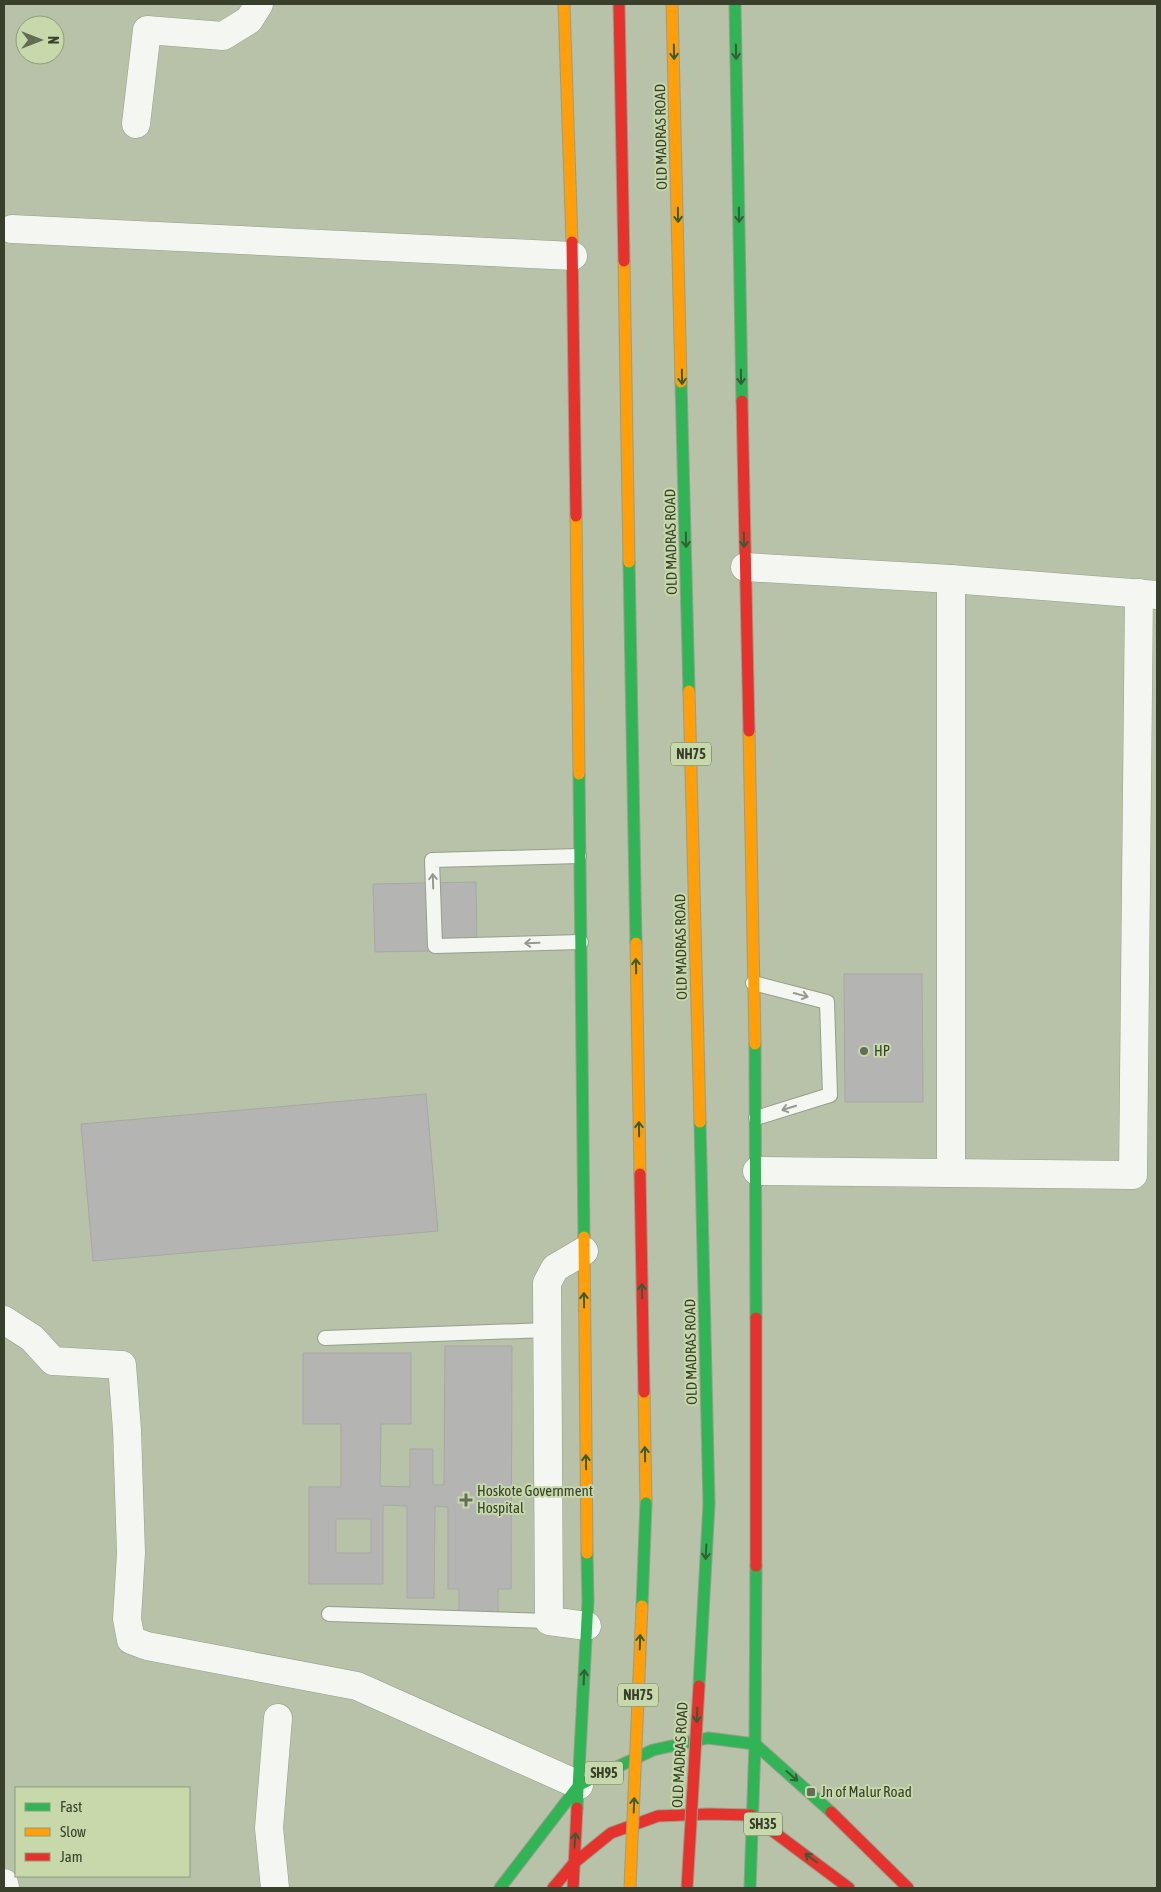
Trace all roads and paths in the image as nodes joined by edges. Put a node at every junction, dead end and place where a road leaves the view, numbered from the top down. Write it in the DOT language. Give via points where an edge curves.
graph roads {
  1 [pos="259,4"];
  2 [pos="564,4"];
  3 [pos="619,4"];
  4 [pos="672,4"];
  5 [pos="735,4"];
  6 [pos="136,124"];
  7 [pos="12,229"];
  8 [pos="573,256"];
  9 [pos="745,567"];
  10 [pos="951,579"];
  11 [pos="1148,594"];
  12 [pos="1148,730"];
  13 [pos="579,856"];
  14 [pos="581,942"];
  15 [pos="754,983"];
  16 [pos="756,1118"];
  17 [pos="757,1171"];
  18 [pos="951,1172"];
  19 [pos="584,1251"];
  20 [pos="4,1320"];
  21 [pos="547,1330"];
  22 [pos="325,1338"];
  23 [pos="329,1614"];
  24 [pos="550,1621"];
  25 [pos="587,1626"];
  26 [pos="278,1718"];
  27 [pos="754,1744"];
  28 [pos="578,1785"];
  29 [pos="751,1816"];
  30 [pos="574,1863"];
  31 [pos="4,1882"];
  32 [pos="5,1888"];
  33 [pos="275,1888"];
  34 [pos="500,1888"];
  35 [pos="553,1888"];
  36 [pos="573,1888"];
  37 [pos="630,1888"];
  38 [pos="687,1888"];
  39 [pos="750,1888"];
  40 [pos="849,1888"];
  41 [pos="908,1888"];
  1 -- 6 [label="street" via="249,20 223,36 147,30"];
  2 -- 8 [label="main road"];
  37 -- 3 [label="main road, NH75, one-way, bridge" via="646,1503"];
  4 -- 38 [label="main road, OLD MADRAS ROAD / NH75, one-way, bridge" via="709,1504"];
  5 -- 9 [label="main road, one-way"];
  7 -- 8 [label="street"];
  8 -- 13 [label="main road"];
  9 -- 10 [label="street"];
  9 -- 15 [label="main road"];
  10 -- 11 [label="street"];
  10 -- 18 [label="street"];
  11 -- 12 [label="street"];
  12 -- 18 [label="street" via="1133,1175"];
  13 -- 14 [label="main road"];
  14 -- 13 [label="lane, one-way" via="435,946 432,860"];
  14 -- 19 [label="main road"];
  15 -- 16 [label="main road"];
  15 -- 16 [label="lane, one-way" via="827,1002 830,1095"];
  16 -- 17 [label="main road"];
  17 -- 18 [label="street"];
  17 -- 27 [label="main road"];
  19 -- 21 [label="street" via="555,1268 547,1283"];
  25 -- 19 [label="main road, one-way"];
  20 -- 28 [label="street" via="32,1338 53,1361 122,1365 127,1430 131,1553 128,1619 131,1640 147,1646 357,1686"];
  21 -- 22 [label="lane"];
  21 -- 24 [label="street"];
  23 -- 24 [label="lane"];
  24 -- 25 [label="street"];
  28 -- 25 [label="main road, one-way"];
  26 -- 33 [label="street" via="268,1828"];
  27 -- 28 [label="main road, SH95" via="708,1738 653,1750"];
  27 -- 29 [label="main road"];
  27 -- 41 [label="main road, one-way" via="810,1792"];
  30 -- 28 [label="main road, one-way"];
  28 -- 34 [label="main road, SH95"];
  29 -- 30 [label="main road, SH35" via="658,1816 611,1833"];
  29 -- 39 [label="main road"];
  40 -- 29 [label="main road, SH35, one-way"];
  30 -- 35 [label="main road"];
  30 -- 36 [label="main road"];
  31 -- 32 [label="street"];
}
